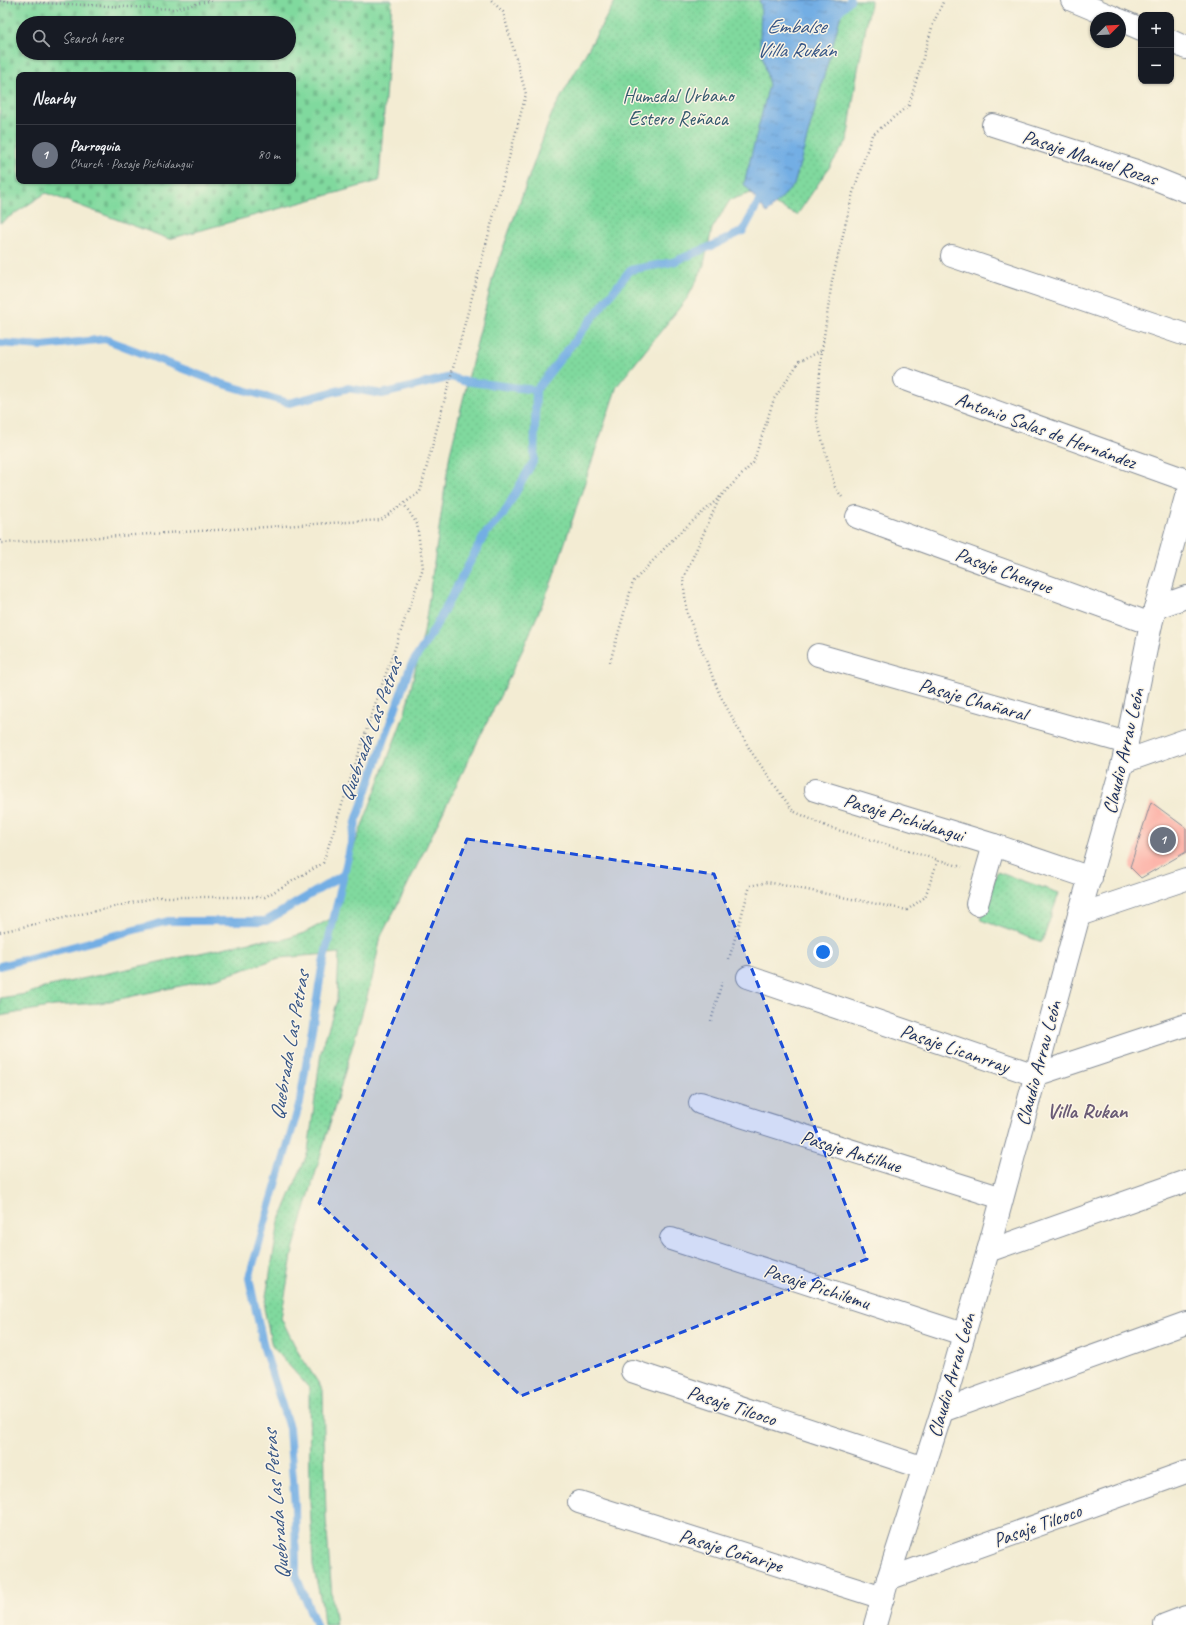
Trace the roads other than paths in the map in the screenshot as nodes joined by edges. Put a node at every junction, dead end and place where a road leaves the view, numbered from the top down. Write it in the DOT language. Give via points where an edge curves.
graph roads {
  1 [pos="1072,0"];
  2 [pos="1101,12"];
  3 [pos="1126,23"];
  4 [pos="1138,28"];
  5 [pos="1174,42"];
  6 [pos="1186,48"];
  7 [pos="992,125"];
  8 [pos="1186,191"];
  9 [pos="952,256"];
  10 [pos="1186,335"];
  11 [pos="906,379"];
  12 [pos="1186,480"];
  13 [pos="1186,497"];
  14 [pos="857,517"];
  15 [pos="1186,597"];
  16 [pos="1153,616"];
  17 [pos="818,655"];
  18 [pos="1186,740"];
  19 [pos="1125,752"];
  20 [pos="815,790"];
  21 [pos="994,845"];
  22 [pos="1091,878"];
  23 [pos="1186,879"];
  24 [pos="977,904"];
  25 [pos="1079,915"];
  26 [pos="748,977"];
  27 [pos="1186,1026"];
  28 [pos="1035,1075"];
  29 [pos="700,1103"];
  30 [pos="1186,1181"];
  31 [pos="1002,1198"];
  32 [pos="671,1239"];
  33 [pos="988,1251"];
  34 [pos="1186,1323"];
  35 [pos="963,1334"];
  36 [pos="632,1371"];
  37 [pos="942,1411"];
  38 [pos="924,1468"];
  39 [pos="1186,1472"];
  40 [pos="579,1502"];
  41 [pos="886,1588"];
  42 [pos="1186,1617"];
  43 [pos="875,1625"];
  44 [pos="1165,1625"];
  1 -- 2 [label="street"];
  3 -- 4 [label="street"];
  5 -- 6 [label="street"];
  7 -- 8 [label="street, Pasaje Manuel Rozas" via="1136,171"];
  9 -- 10 [label="street"];
  11 -- 12 [label="street, Antonio Salas de Hernández"];
  13 -- 16 [label="street, Claudio Arrau León"];
  14 -- 16 [label="street, Pasaje Cheuque"];
  15 -- 16 [label="street"];
  16 -- 19 [label="street, Claudio Arrau León"];
  17 -- 19 [label="street, Pasaje Chañaral"];
  18 -- 19 [label="street"];
  19 -- 22 [label="street, Claudio Arrau León"];
  20 -- 21 [label="street, Pasaje Pichidangui"];
  21 -- 22 [label="street, Pasaje Pichidangui"];
  21 -- 24 [label="street"];
  22 -- 25 [label="street, Claudio Arrau León"];
  23 -- 25 [label="street"];
  25 -- 28 [label="street, Claudio Arrau León"];
  26 -- 28 [label="street, Pasaje Licanrray"];
  27 -- 28 [label="street, Pasaje Licanrray"];
  28 -- 31 [label="street, Claudio Arrau León"];
  29 -- 31 [label="street, Pasaje Antilhue"];
  30 -- 33 [label="street"];
  31 -- 33 [label="street, Claudio Arrau León"];
  32 -- 35 [label="street, Pasaje Pichilemu"];
  33 -- 35 [label="street, Claudio Arrau León"];
  34 -- 37 [label="street"];
  35 -- 37 [label="street, Claudio Arrau León"];
  36 -- 38 [label="street, Pasaje Tilcoco"];
  37 -- 38 [label="street, Claudio Arrau León"];
  38 -- 41 [label="street, Claudio Arrau León"];
  39 -- 41 [label="street, Pasaje Tilcoco"];
  40 -- 41 [label="street, Pasaje Coñaripe"];
  41 -- 43 [label="street, Claudio Arrau León"];
  42 -- 44 [label="street"];
}
